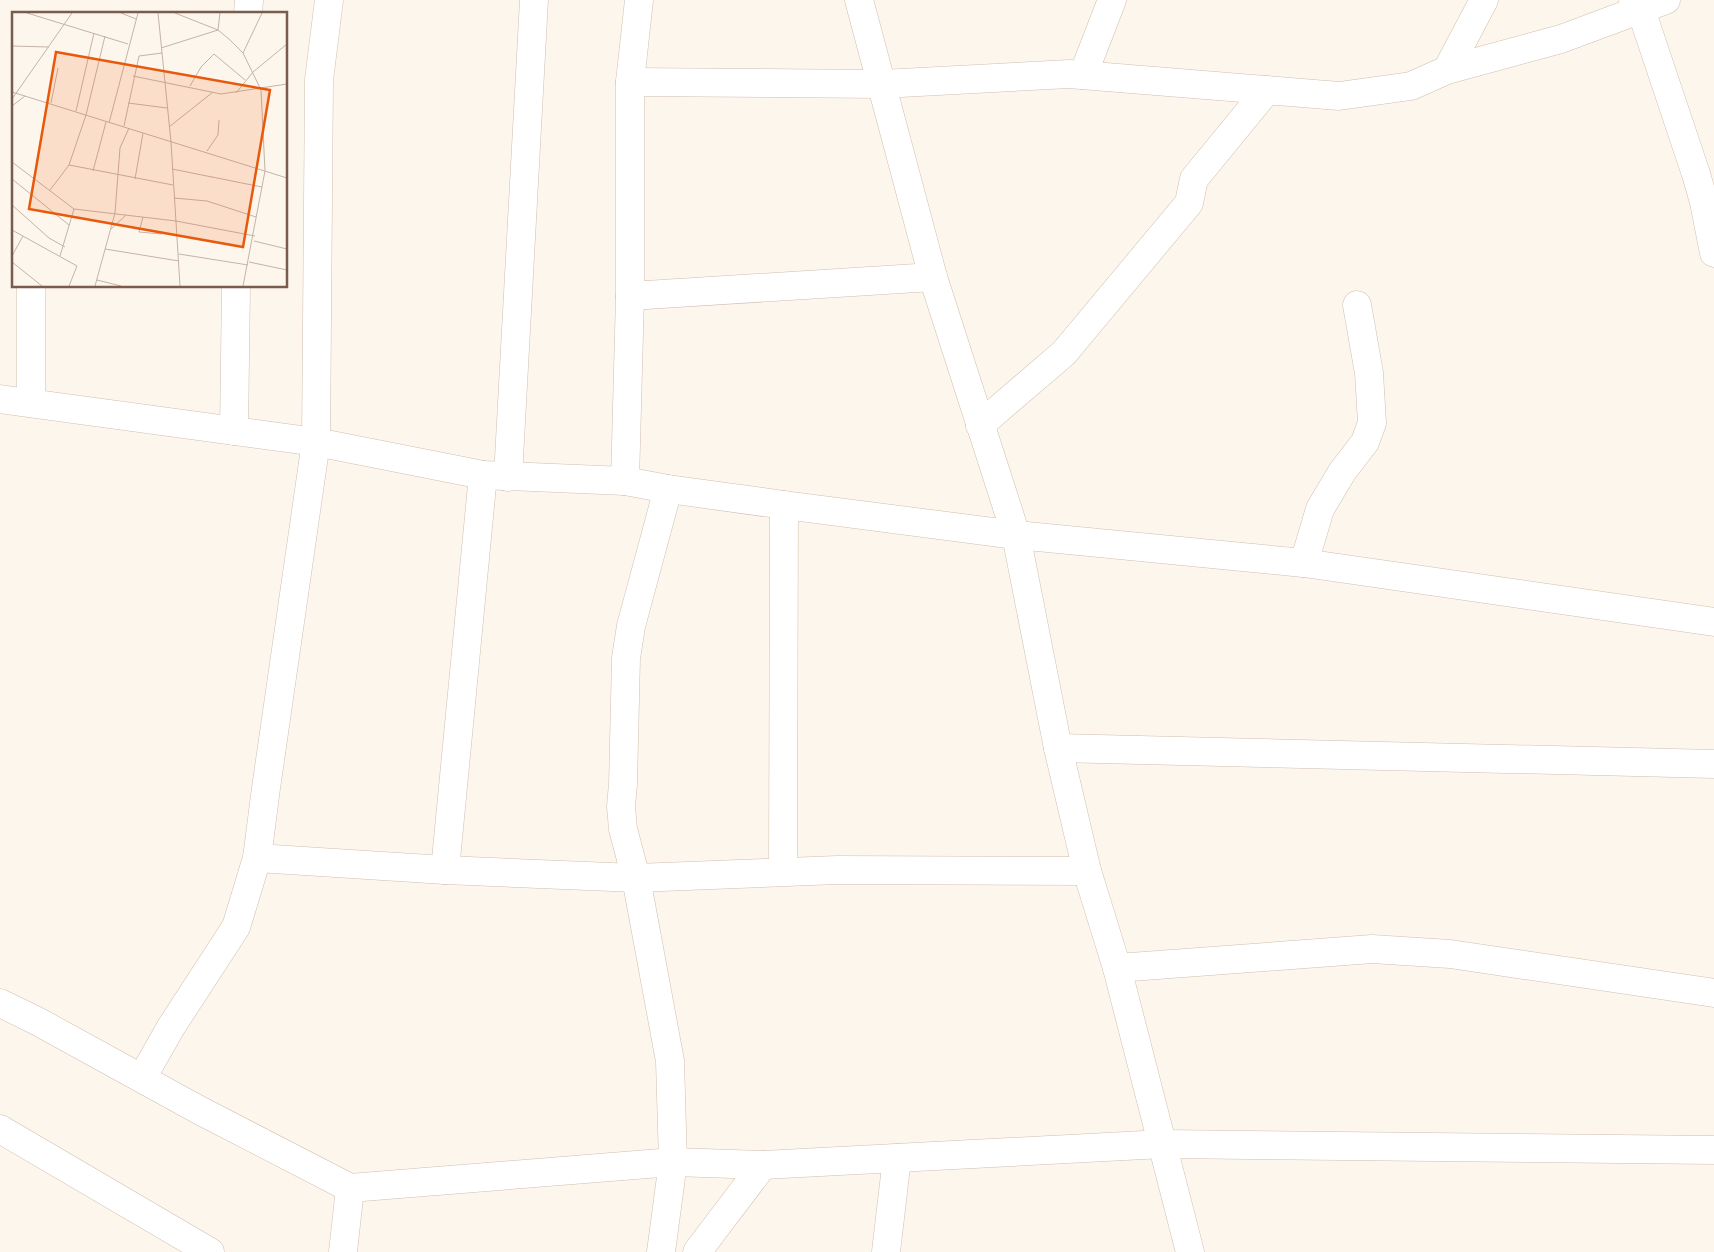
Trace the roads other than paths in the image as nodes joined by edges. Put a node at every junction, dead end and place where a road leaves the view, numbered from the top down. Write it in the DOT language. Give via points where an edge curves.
graph roads {
  1 [pos="329,0"];
  2 [pos="534,0"];
  3 [pos="639,0"];
  4 [pos="859,0"];
  5 [pos="1112,0"];
  6 [pos="1484,0"];
  7 [pos="1666,0"];
  8 [pos="1637,5"];
  9 [pos="1447,70"];
  10 [pos="1083,75"];
  11 [pos="630,82"];
  12 [pos="882,84"];
  13 [pos="1267,90"];
  14 [pos="1714,253"];
  15 [pos="933,277"];
  16 [pos="31,288"];
  17 [pos="236,288"];
  18 [pos="630,296"];
  19 [pos="1357,305"];
  20 [pos="0,399"];
  21 [pos="31,403"];
  22 [pos="980,425"];
  23 [pos="234,431"];
  24 [pos="316,442"];
  25 [pos="495,476"];
  26 [pos="625,481"];
  27 [pos="668,489"];
  28 [pos="784,506"];
  29 [pos="1016,535"];
  30 [pos="1304,563"];
  31 [pos="1714,622"];
  32 [pos="1058,748"];
  33 [pos="1714,764"];
  34 [pos="257,858"];
  35 [pos="445,870"];
  36 [pos="783,871"];
  37 [pos="1087,871"];
  38 [pos="636,878"];
  39 [pos="1117,968"];
  40 [pos="1714,993"];
  41 [pos="0,1003"];
  42 [pos="142,1078"];
  43 [pos="0,1129"];
  44 [pos="1163,1144"];
  45 [pos="1714,1150"];
  46 [pos="897,1158"];
  47 [pos="672,1162"];
  48 [pos="763,1165"];
  49 [pos="350,1188"];
  50 [pos="210,1252"];
  51 [pos="344,1252"];
  52 [pos="661,1252"];
  53 [pos="697,1252"];
  54 [pos="886,1252"];
  55 [pos="1190,1252"];
  1 -- 24 [label="street" via="318,80"];
  2 -- 25 [label="street"];
  3 -- 11 [label="street"];
  4 -- 12 [label="street"];
  5 -- 10 [label="street"];
  6 -- 9 [label="street"];
  7 -- 8 [label="street"];
  8 -- 9 [label="street" via="1561,39"];
  8 -- 14 [label="street" via="1696,174"];
  9 -- 13 [label="street" via="1411,86 1339,96"];
  10 -- 12 [label="street"];
  10 -- 13 [label="street"];
  11 -- 12 [label="street"];
  11 -- 18 [label="street"];
  12 -- 15 [label="street"];
  13 -- 22 [label="street" via="1194,179 1189,202 1064,353"];
  15 -- 18 [label="street"];
  15 -- 22 [label="street"];
  16 -- 21 [label="street"];
  17 -- 23 [label="street"];
  18 -- 26 [label="street"];
  19 -- 30 [label="street" via="1369,373 1372,423 1365,442 1320,509"];
  20 -- 21 [label="street"];
  21 -- 23 [label="street"];
  22 -- 29 [label="street"];
  23 -- 24 [label="street"];
  24 -- 25 [label="street"];
  24 -- 34 [label="street"];
  25 -- 26 [label="street"];
  25 -- 35 [label="street"];
  26 -- 27 [label="street"];
  27 -- 28 [label="street"];
  27 -- 38 [label="street" via="631,626 626,658 621,806 623,829"];
  28 -- 29 [label="street"];
  28 -- 36 [label="street"];
  29 -- 30 [label="street"];
  29 -- 32 [label="street"];
  30 -- 31 [label="street"];
  32 -- 33 [label="street"];
  32 -- 37 [label="street"];
  34 -- 35 [label="street"];
  34 -- 42 [label="street" via="236,927"];
  35 -- 38 [label="street"];
  36 -- 37 [label="street"];
  36 -- 38 [label="street"];
  37 -- 39 [label="street"];
  38 -- 47 [label="street" via="670,1061"];
  39 -- 40 [label="street" via="1372,949 1450,954"];
  39 -- 44 [label="street"];
  41 -- 42 [label="street"];
  42 -- 49 [label="street"];
  43 -- 50 [label="street"];
  44 -- 45 [label="street"];
  44 -- 46 [label="street"];
  44 -- 55 [label="street"];
  46 -- 48 [label="street"];
  46 -- 54 [label="street"];
  47 -- 48 [label="street"];
  47 -- 49 [label="street"];
  47 -- 52 [label="street"];
  48 -- 53 [label="street"];
  49 -- 51 [label="street"];
}
